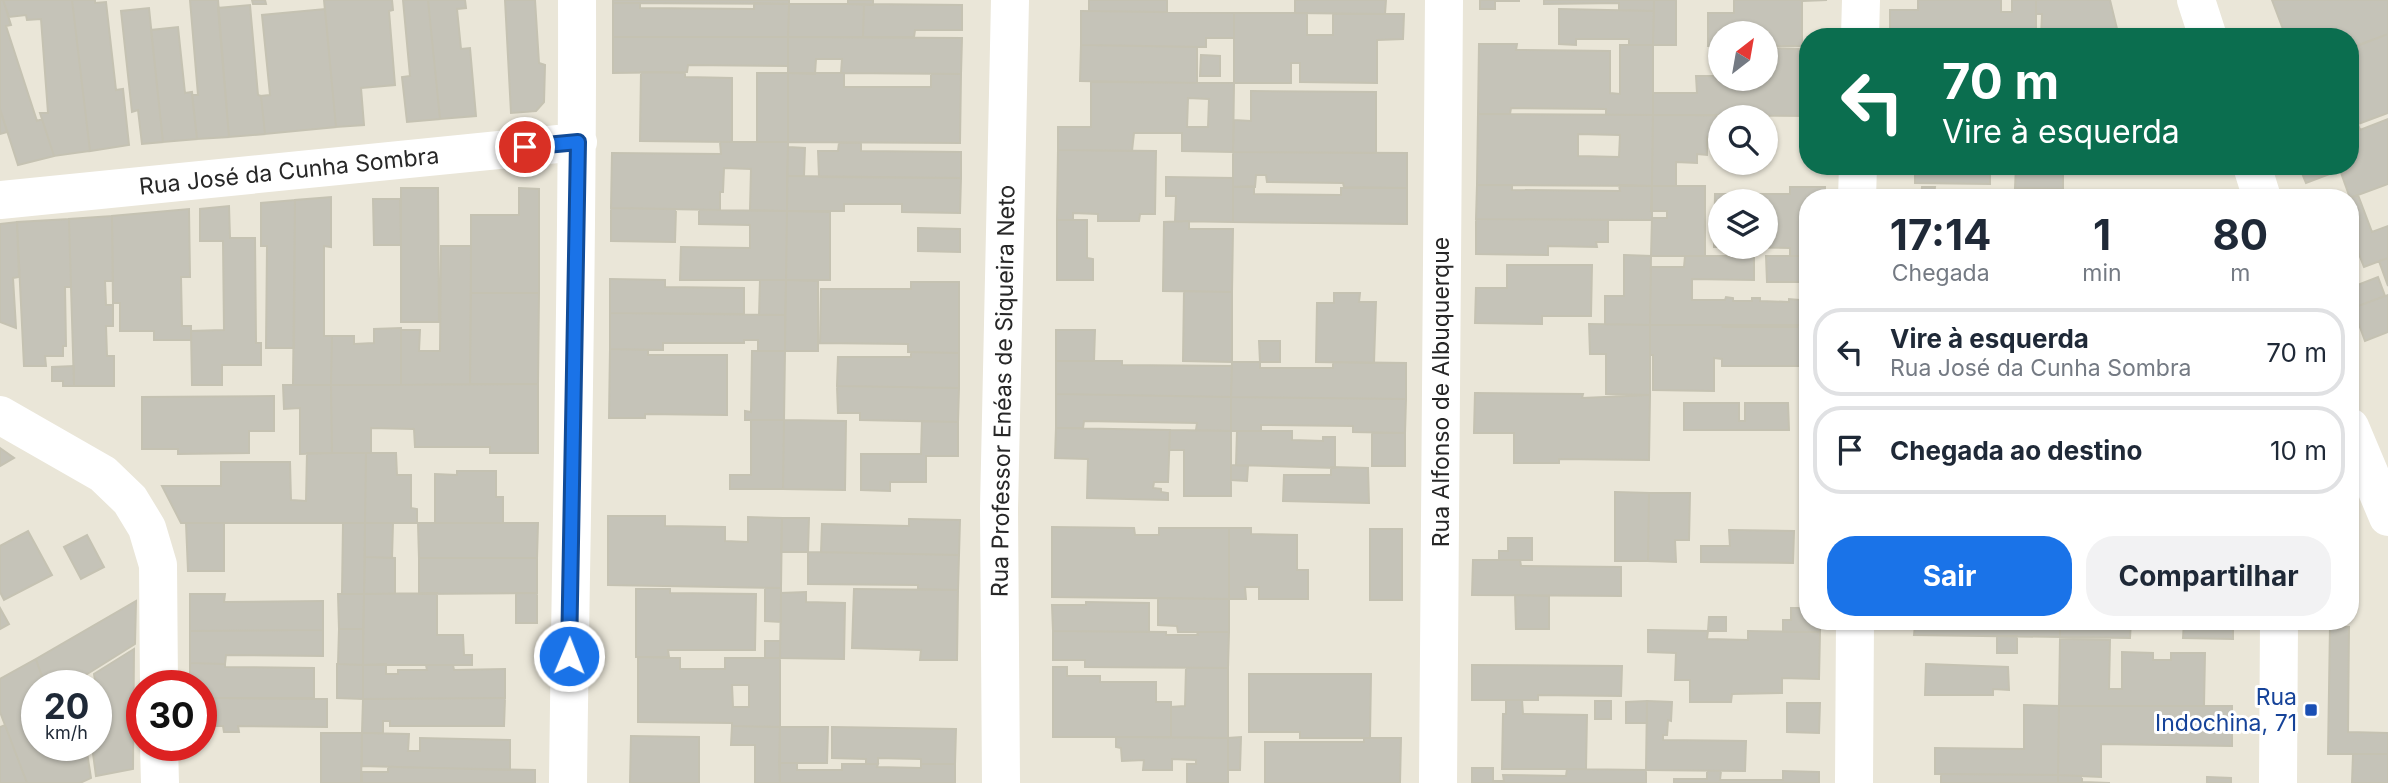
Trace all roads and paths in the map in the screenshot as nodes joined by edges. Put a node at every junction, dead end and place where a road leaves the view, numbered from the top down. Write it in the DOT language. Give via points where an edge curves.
graph roads {
  1 [pos="577,0"];
  2 [pos="1010,0"];
  3 [pos="1444,0"];
  4 [pos="1861,0"];
  5 [pos="2196,0"];
  6 [pos="1860,28"];
  7 [pos="2205,28"];
  8 [pos="578,142"];
  9 [pos="0,200"];
  10 [pos="0,415"];
  11 [pos="2359,448"];
  12 [pos="2388,517"];
  13 [pos="1855,630"];
  14 [pos="2279,630"];
  15 [pos="159,670"];
  16 [pos="159,761"];
  17 [pos="160,783"];
  18 [pos="568,783"];
  19 [pos="1000,783"];
  20 [pos="1438,783"];
  21 [pos="1854,783"];
  22 [pos="2278,783"];
  1 -- 8 [label="street"];
  2 -- 19 [label="street, Rua Professor Enéas de Siqueira Neto" via="999,509"];
  3 -- 20 [label="street, Rua Alfonso de Albuquerque"];
  4 -- 6 [label="street"];
  5 -- 7 [label="street"];
  8 -- 9 [label="street, Rua José da Cunha Sombra"];
  8 -- 18 [label="street"];
  10 -- 15 [label="street" via="103,474 130,500 147,528 158,565"];
  11 -- 12 [label="street"];
  13 -- 21 [label="street"];
  14 -- 22 [label="street"];
  16 -- 17 [label="street"];
}
